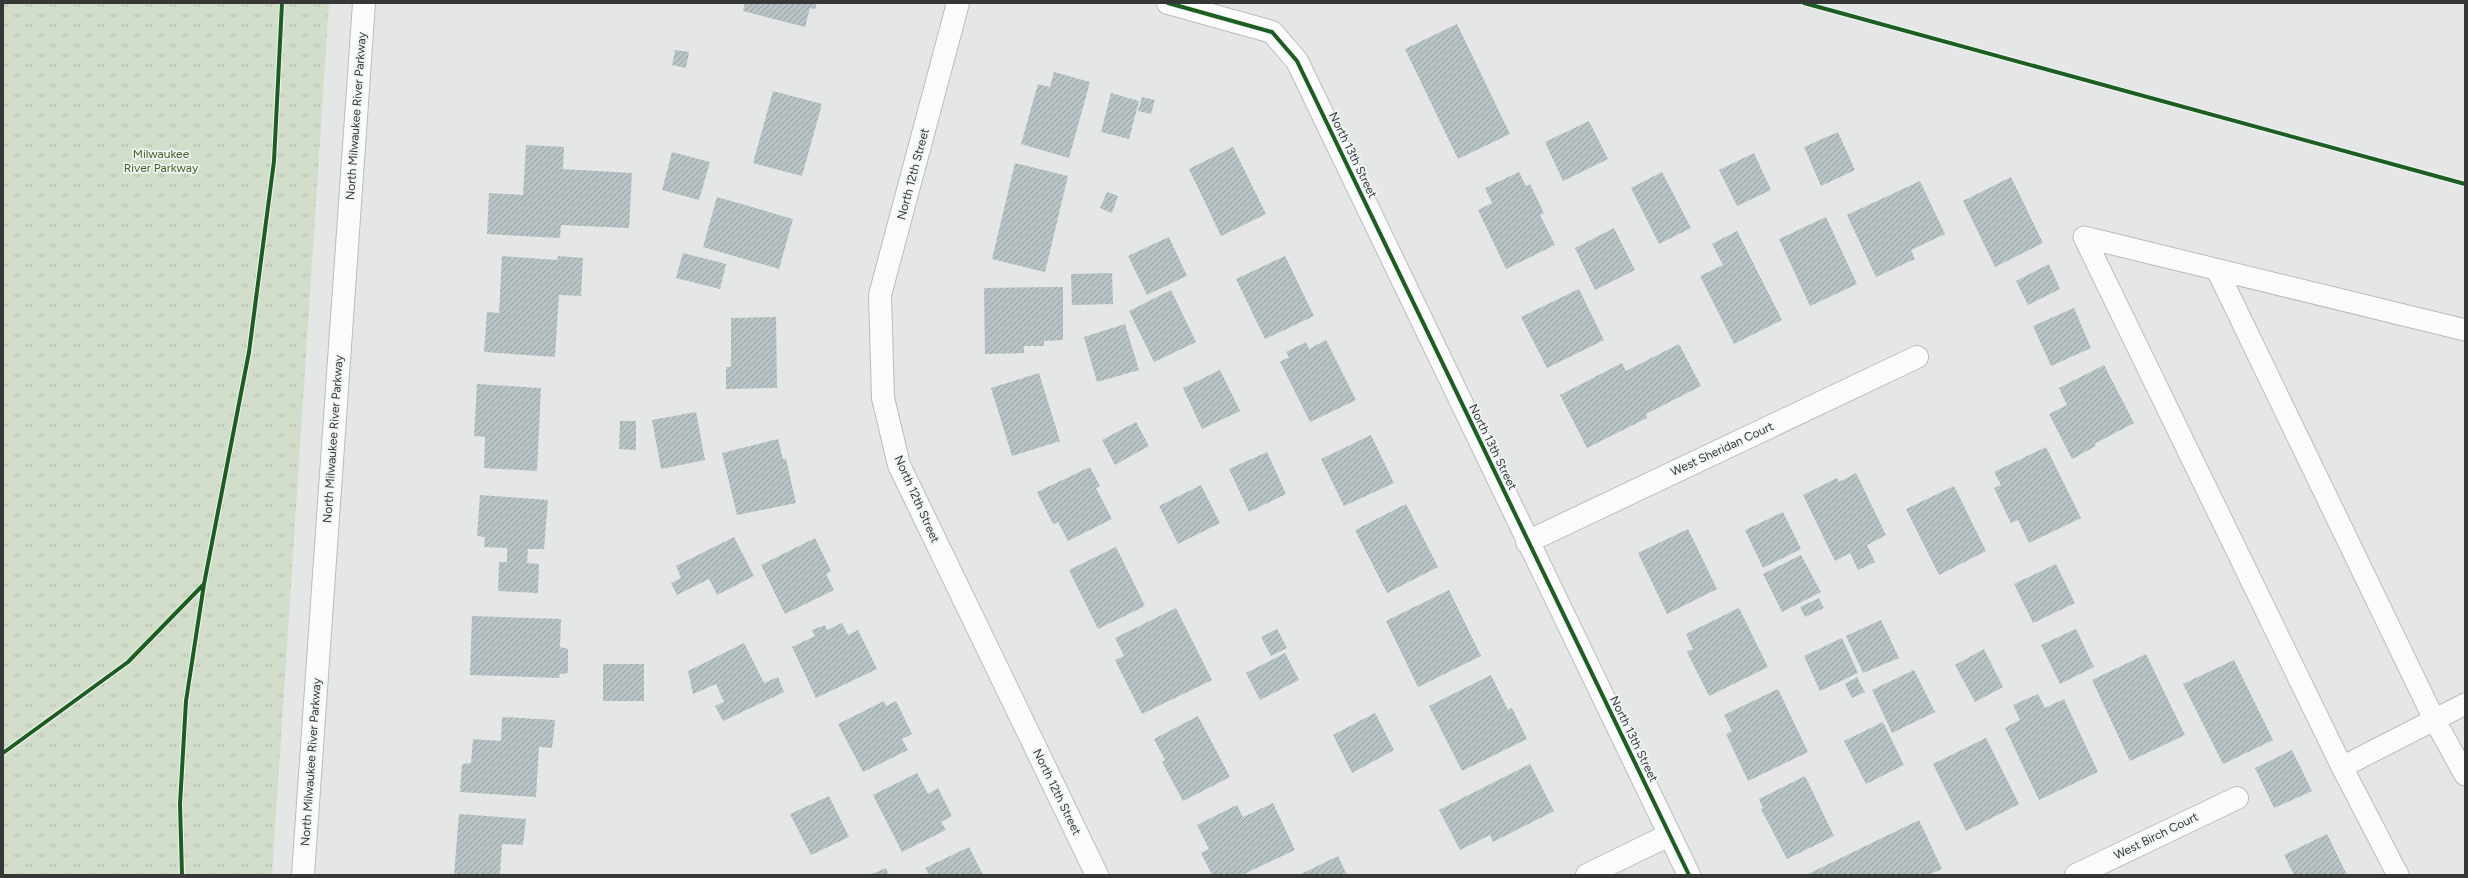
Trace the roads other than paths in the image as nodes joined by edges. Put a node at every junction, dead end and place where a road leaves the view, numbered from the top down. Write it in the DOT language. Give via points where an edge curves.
graph roads {
  1 [pos="364,3"];
  2 [pos="958,3"];
  3 [pos="1168,3"];
  4 [pos="2217,270"];
  5 [pos="2465,330"];
  6 [pos="1917,357"];
  7 [pos="1527,542"];
  8 [pos="2465,704"];
  9 [pos="2434,719"];
  10 [pos="2342,767"];
  11 [pos="2465,775"];
  12 [pos="2236,798"];
  13 [pos="1669,835"];
  14 [pos="303,875"];
  15 [pos="1097,875"];
  16 [pos="1586,875"];
  17 [pos="1689,875"];
  18 [pos="2076,875"];
  19 [pos="2398,875"];
  1 -- 14 [label="street, North Milwaukee River Parkway"];
  2 -- 15 [label="street, North 12th Street" via="880,296 883,398 899,465"];
  3 -- 7 [label="street, North 13th Street" via="1272,32 1297,60"];
  4 -- 5 [label="lane"];
  4 -- 9 [label="lane"];
  4 -- 10 [label="lane" via="2084,237"];
  6 -- 7 [label="street, West Sheridan Court"];
  7 -- 13 [label="street, North 13th Street"];
  8 -- 9 [label="lane"];
  9 -- 10 [label="lane"];
  9 -- 11 [label="lane"];
  10 -- 19 [label="lane"];
  12 -- 18 [label="street, West Birch Court"];
  13 -- 16 [label="street"];
  13 -- 17 [label="street, North 13th Street"];
}
